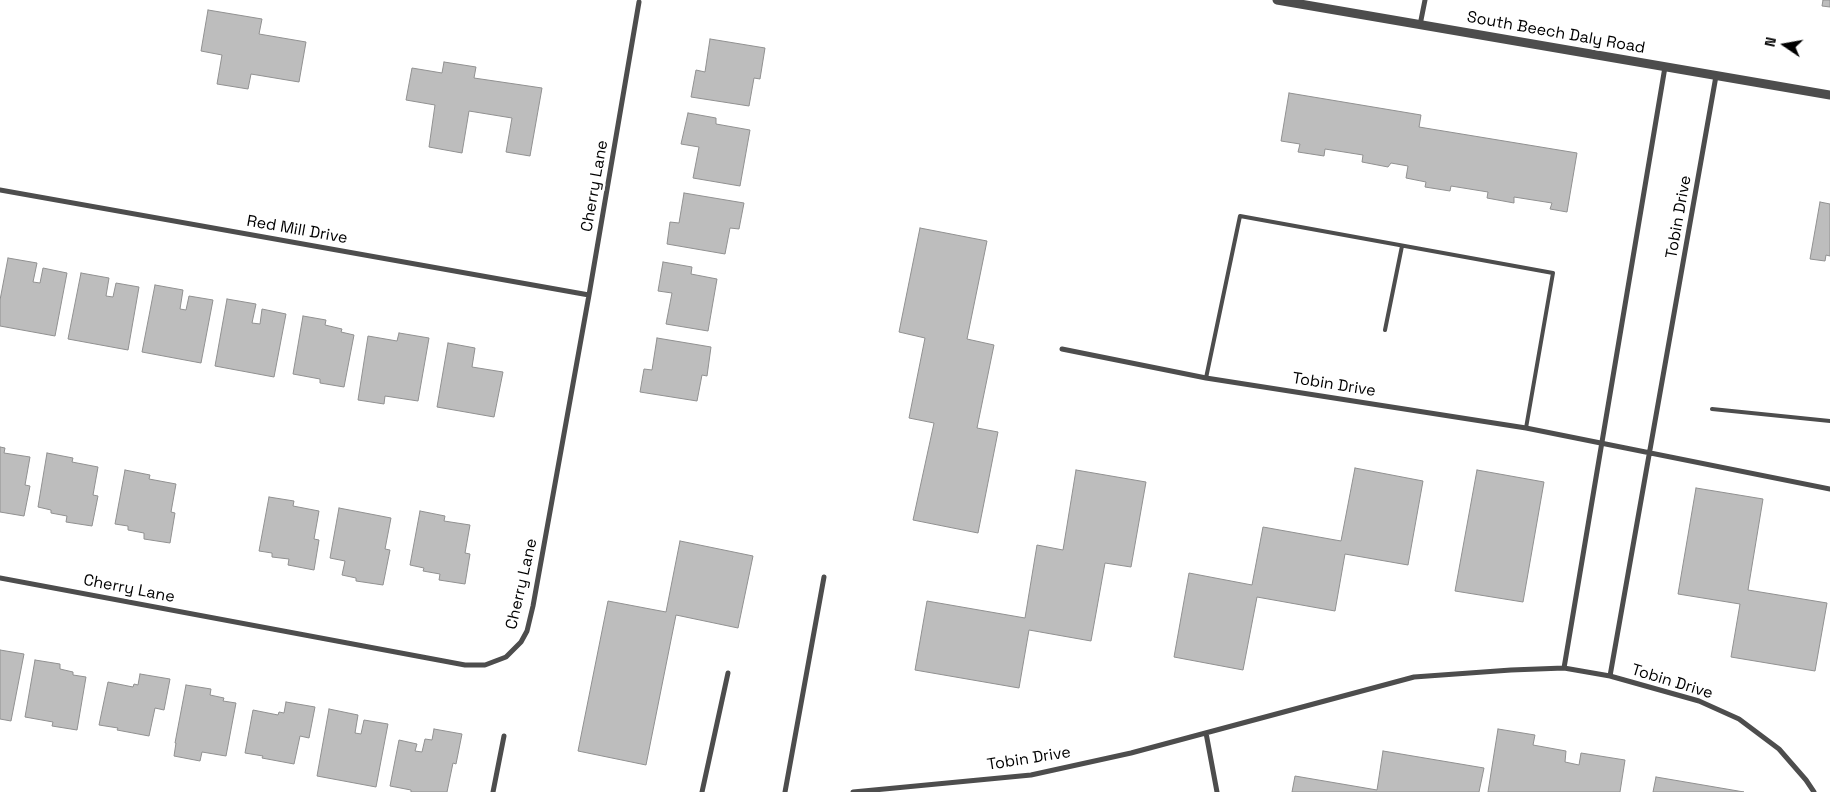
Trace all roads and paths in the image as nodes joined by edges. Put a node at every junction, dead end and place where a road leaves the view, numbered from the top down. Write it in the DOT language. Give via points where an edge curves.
graph roads {
  1 [pos="1277,0"];
  2 [pos="1425,0"];
  3 [pos="638,2"];
  4 [pos="1420,25"];
  5 [pos="1665,67"];
  6 [pos="1716,76"];
  7 [pos="1830,95"];
  8 [pos="0,190"];
  9 [pos="1402,246"];
  10 [pos="589,296"];
  11 [pos="1385,330"];
  12 [pos="1062,349"];
  13 [pos="1206,378"];
  14 [pos="1712,409"];
  15 [pos="1830,421"];
  16 [pos="1526,428"];
  17 [pos="1603,443"];
  18 [pos="1650,452"];
  19 [pos="1830,489"];
  20 [pos="824,577"];
  21 [pos="0,578"];
  22 [pos="1564,668"];
  23 [pos="728,673"];
  24 [pos="1610,676"];
  25 [pos="1206,733"];
  26 [pos="504,736"];
  27 [pos="493,792"];
  28 [pos="702,792"];
  29 [pos="785,792"];
  30 [pos="853,792"];
  31 [pos="1217,792"];
  32 [pos="1814,792"];
  1 -- 4 [label="street, South Beech Daly Road"];
  2 -- 4 [label="street"];
  3 -- 10 [label="street, Cherry Lane"];
  4 -- 5 [label="street, South Beech Daly Road"];
  5 -- 6 [label="street, South Beech Daly Road"];
  5 -- 17 [label="street"];
  6 -- 7 [label="street, South Beech Daly Road"];
  6 -- 18 [label="street, Tobin Drive"];
  8 -- 10 [label="street, Red Mill Drive"];
  9 -- 11 [label="lane"];
  9 -- 13 [label="lane" via="1240,216"];
  9 -- 16 [label="lane" via="1553,273"];
  10 -- 21 [label="street, Cherry Lane" via="533,606 527,631 506,657 485,665 465,665"];
  12 -- 13 [label="street, Tobin Drive"];
  13 -- 16 [label="street, Tobin Drive"];
  14 -- 15 [label="lane"];
  16 -- 17 [label="street, Tobin Drive"];
  17 -- 18 [label="street, Tobin Drive"];
  17 -- 22 [label="street"];
  18 -- 19 [label="street, Tobin Drive"];
  18 -- 24 [label="street, Tobin Drive"];
  20 -- 29 [label="street"];
  22 -- 24 [label="street, Tobin Drive"];
  22 -- 25 [label="street, Tobin Drive" via="1414,677"];
  23 -- 28 [label="street"];
  24 -- 32 [label="street, Tobin Drive" via="1700,701 1739,719 1779,749"];
  25 -- 30 [label="street, Tobin Drive" via="1031,775"];
  25 -- 31 [label="street"];
  26 -- 27 [label="street"];
}
